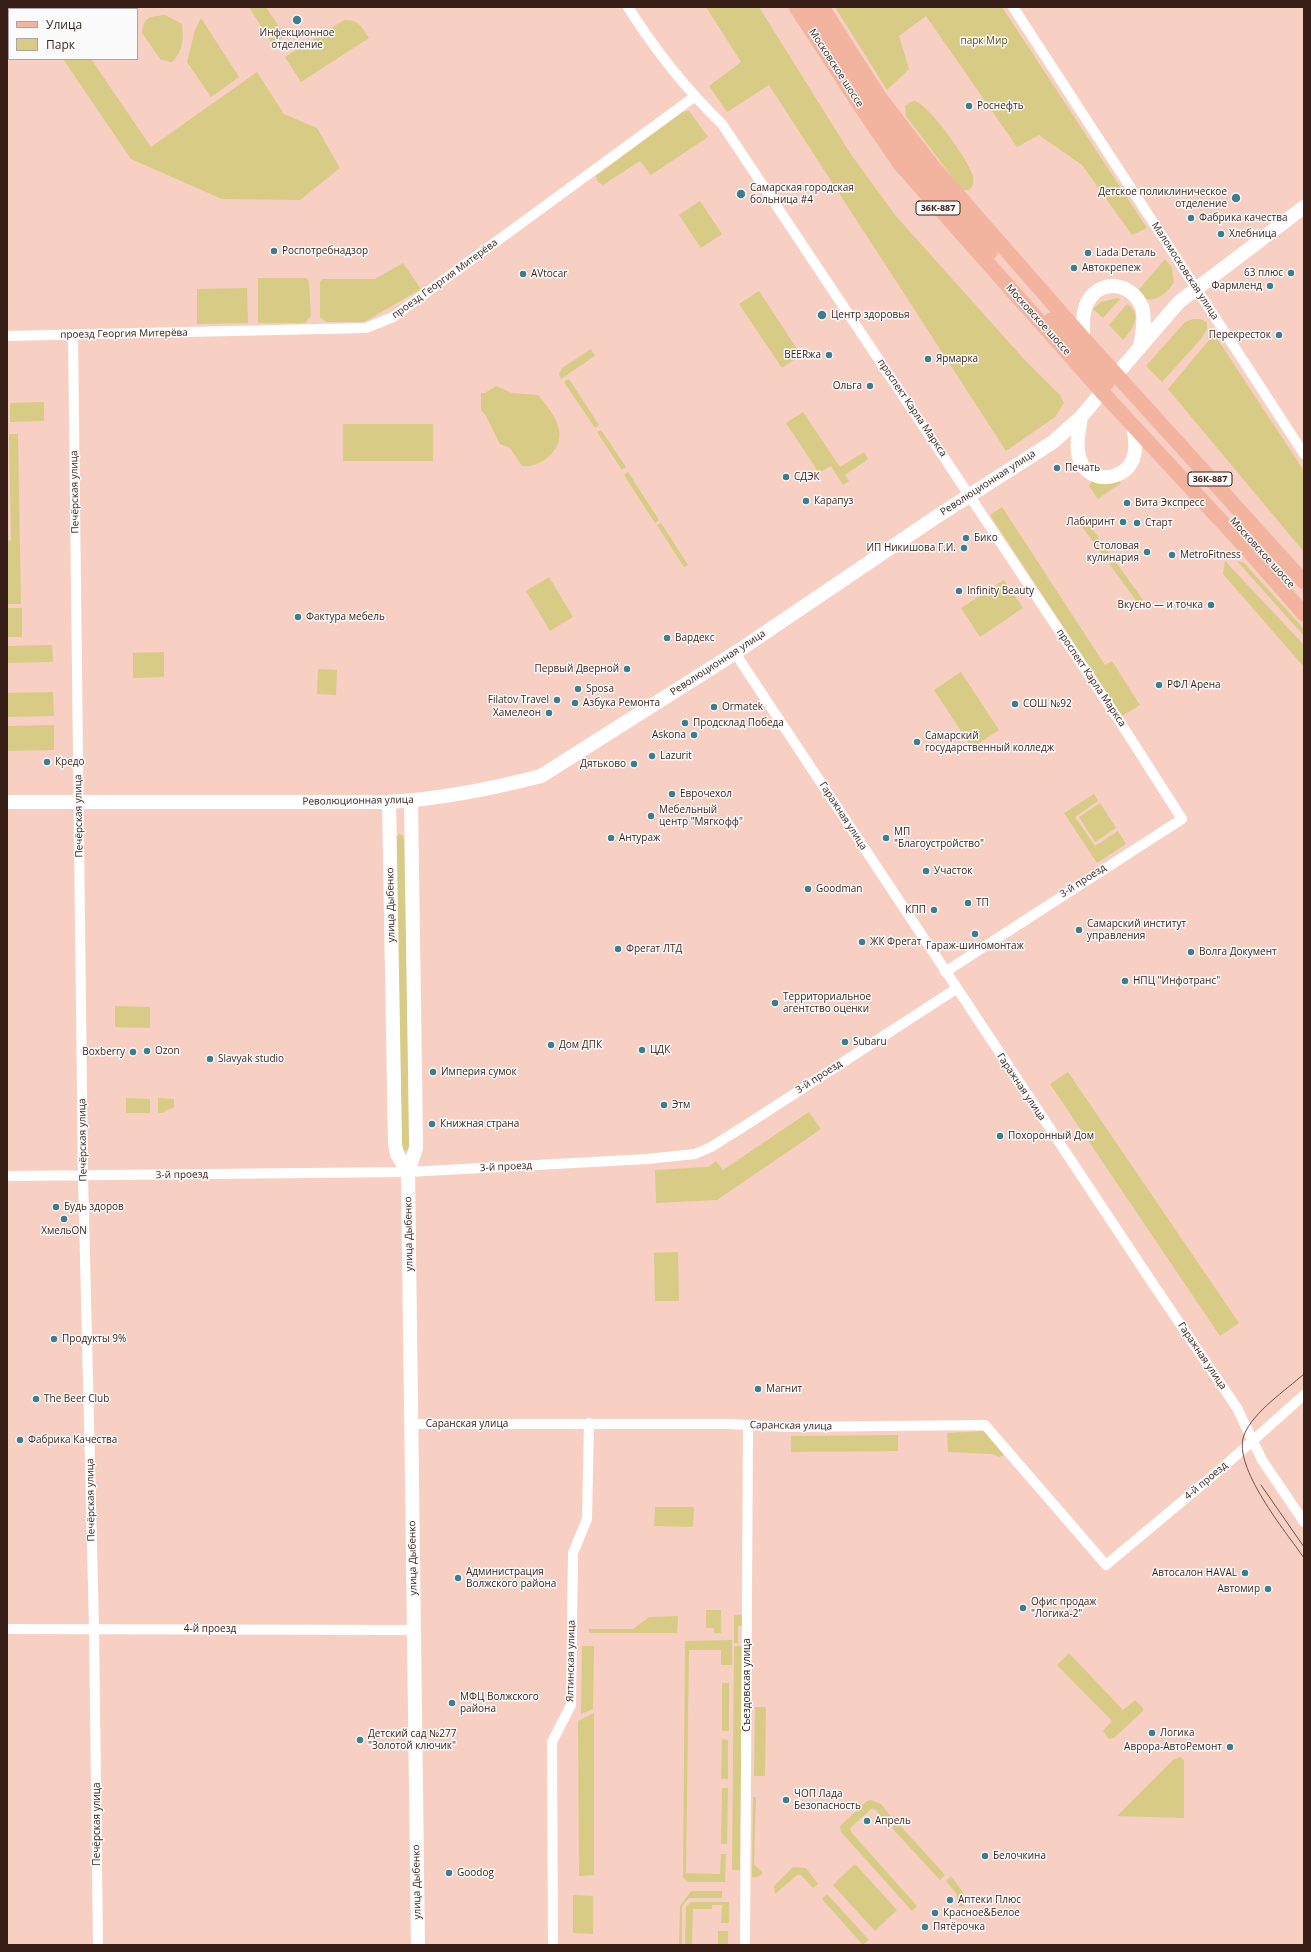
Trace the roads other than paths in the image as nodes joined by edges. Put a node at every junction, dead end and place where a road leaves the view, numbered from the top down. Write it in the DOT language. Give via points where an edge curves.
graph roads {
  1 [pos="628,7"];
  2 [pos="796,7"];
  3 [pos="809,7"];
  4 [pos="822,7"];
  5 [pos="1013,7"];
  6 [pos="694,97"];
  7 [pos="1304,207"];
  8 [pos="1195,288"];
  9 [pos="73,335"];
  10 [pos="7,336"];
  11 [pos="1083,338"];
  12 [pos="1140,347"];
  13 [pos="1084,357"];
  14 [pos="1109,384"];
  15 [pos="1131,410"];
  16 [pos="1081,417"];
  17 [pos="1133,426"];
  18 [pos="1304,454"];
  19 [pos="970,495"];
  20 [pos="1304,582"];
  21 [pos="1304,600"];
  22 [pos="1304,614"];
  23 [pos="735,653"];
  24 [pos="411,801"];
  25 [pos="7,802"];
  26 [pos="78,802"];
  27 [pos="389,802"];
  28 [pos="1182,819"];
  29 [pos="945,972"];
  30 [pos="956,989"];
  31 [pos="414,1153"];
  32 [pos="397,1154"];
  33 [pos="408,1172"];
  34 [pos="7,1176"];
  35 [pos="83,1176"];
  36 [pos="1304,1395"];
  37 [pos="589,1423"];
  38 [pos="411,1424"];
  39 [pos="748,1426"];
  40 [pos="1253,1440"];
  41 [pos="1304,1522"];
  42 [pos="1106,1565"];
  43 [pos="94,1628"];
  44 [pos="7,1629"];
  45 [pos="414,1630"];
  46 [pos="98,1945"];
  47 [pos="418,1945"];
  48 [pos="553,1945"];
  49 [pos="745,1945"];
  1 -- 6 [label="street, проспект Карла Маркса" via="647,37"];
  2 -- 14 [label="main road, Московское шоссе / 36К-887" via="900,164"];
  3 -- 13 [label="main road, Московское шоссе / 36К-887" via="887,128 995,258"];
  4 -- 11 [label="main road, Московское шоссе / 36К-887" via="880,98 935,169"];
  5 -- 8 [label="street, Маломосковская улица"];
  6 -- 9 [label="street, проезд Георгия Митерёва" via="393,317 366,328"];
  6 -- 19 [label="street, проспект Карла Маркса" via="722,124"];
  7 -- 8 [label="main road, Революционная улица"];
  8 -- 12 [label="main road, Революционная улица" via="1179,302"];
  8 -- 18 [label="street, Маломосковская улица"];
  9 -- 10 [label="street, проезд Георгия Митерёва"];
  9 -- 26 [label="street, Печёрская улица"];
  11 -- 12 [label="main road" via="1088,302 1101,290 1119,286 1131,292 1142,308 1143,328"];
  11 -- 13 [label="main road"];
  11 -- 14 [label="main road, Московское шоссе / 36К-887"];
  12 -- 14 [label="main road, Революционная улица"];
  13 -- 14 [label="main road, Московское шоссе / 36К-887"];
  14 -- 15 [label="main road, Московское шоссе / 36К-887"];
  14 -- 16 [label="main road, Революционная улица"];
  14 -- 17 [label="main road, Московское шоссе / 36К-887"];
  14 -- 20 [label="main road, Московское шоссе / 36К-887"];
  15 -- 17 [label="main road"];
  15 -- 21 [label="main road, Московское шоссе / 36К-887"];
  16 -- 17 [label="main road" via="1078,436 1080,460 1084,468 1102,478 1122,473 1131,463 1136,447"];
  16 -- 19 [label="main road, Революционная улица" via="1053,442"];
  17 -- 22 [label="main road, Московское шоссе / 36К-887"];
  19 -- 23 [label="main road, Революционная улица"];
  19 -- 28 [label="street, проспект Карла Маркса"];
  23 -- 24 [label="main road, Революционная улица" via="541,776 506,785"];
  23 -- 29 [label="street, Гаражная улица"];
  24 -- 27 [label="main road, Революционная улица"];
  24 -- 31 [label="main road, улица Дыбенко" via="416,1140"];
  25 -- 26 [label="main road, Революционная улица"];
  26 -- 27 [label="main road, Революционная улица"];
  26 -- 35 [label="street, Печёрская улица"];
  27 -- 32 [label="main road, улица Дыбенко"];
  28 -- 29 [label="street, 3-й проезд"];
  29 -- 30 [label="street, Гаражная улица"];
  30 -- 33 [label="street, 3-й проезд" via="743,1127 695,1154"];
  30 -- 40 [label="street, Гаражная улица" via="1237,1408"];
  31 -- 32 [label="main road" via="404,1156"];
  31 -- 33 [label="main road, улица Дыбенко"];
  32 -- 33 [label="main road"];
  33 -- 35 [label="street, 3-й проезд"];
  33 -- 38 [label="main road, улица Дыбенко"];
  34 -- 35 [label="street, 3-й проезд"];
  35 -- 43 [label="street, Печёрская улица"];
  36 -- 40 [label="street, 4-й проезд"];
  37 -- 38 [label="street, Саранская улица"];
  37 -- 39 [label="street, Саранская улица"];
  37 -- 48 [label="street, Ялтинская улица" via="586,1519 573,1553 571,1705 552,1742"];
  38 -- 45 [label="main road, улица Дыбенко"];
  39 -- 42 [label="street, Саранская улица" via="985,1425"];
  39 -- 49 [label="street, Съездовская улица"];
  40 -- 41 [label="street, Гаражная улица" via="1262,1460"];
  40 -- 42 [label="street, 4-й проезд"];
  43 -- 44 [label="street, 4-й проезд"];
  43 -- 45 [label="street, 4-й проезд"];
  43 -- 46 [label="street, Печёрская улица"];
  45 -- 47 [label="main road, улица Дыбенко"];
}
